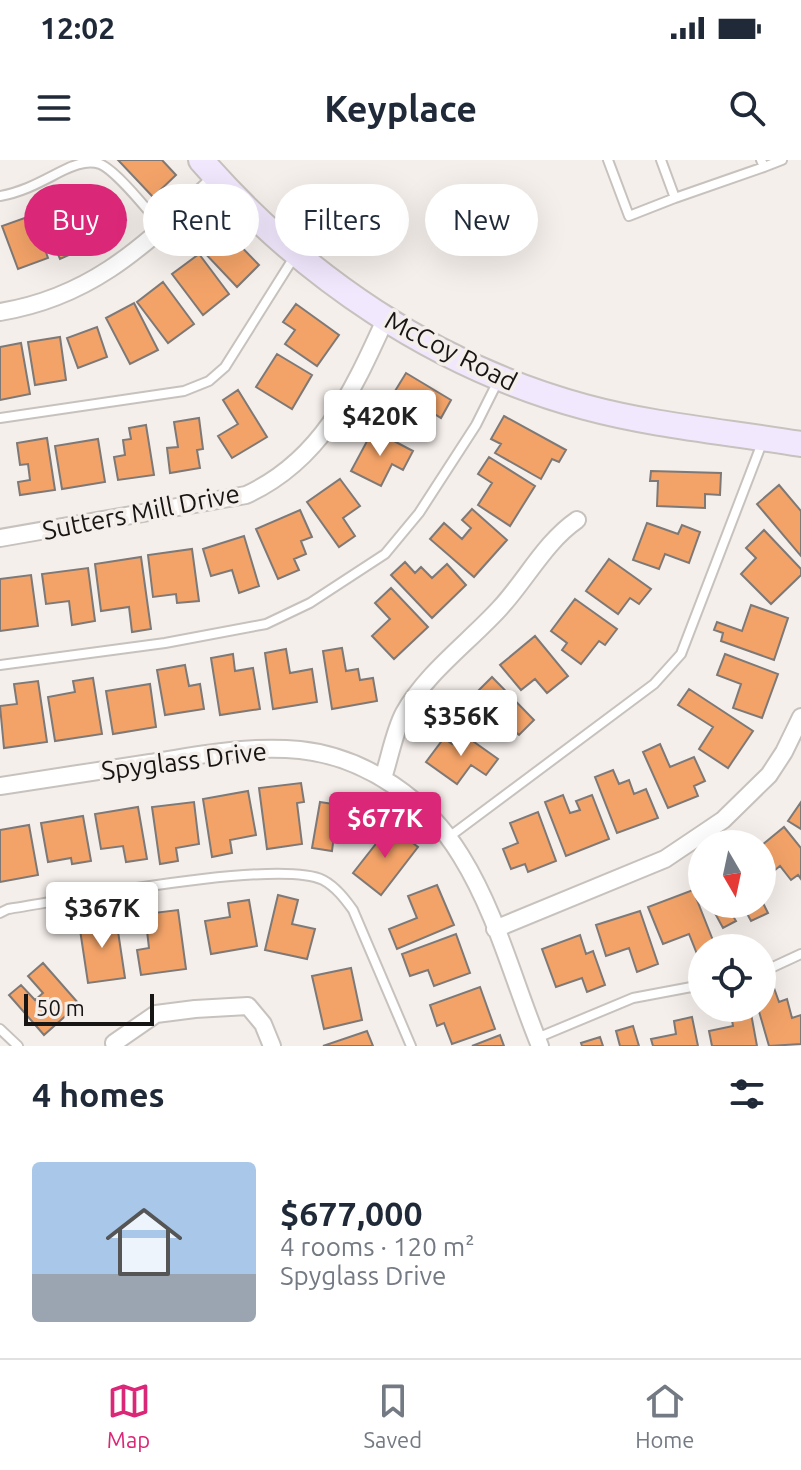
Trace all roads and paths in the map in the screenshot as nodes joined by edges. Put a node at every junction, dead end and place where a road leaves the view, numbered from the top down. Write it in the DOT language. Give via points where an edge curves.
graph roads {
  1 [pos="608,160"];
  2 [pos="661,160"];
  3 [pos="782,160"];
  4 [pos="763,163"];
  5 [pos="209,169"];
  6 [pos="0,196"];
  7 [pos="675,198"];
  8 [pos="143,207"];
  9 [pos="275,233"];
  10 [pos="143,245"];
  11 [pos="295,256"];
  12 [pos="299,256"];
  13 [pos="0,312"];
  14 [pos="385,320"];
  15 [pos="499,378"];
  16 [pos="0,418"];
  17 [pos="764,438"];
  18 [pos="801,444"];
  19 [pos="577,520"];
  20 [pos="0,538"];
  21 [pos="0,665"];
  22 [pos="801,717"];
  23 [pos="383,778"];
  24 [pos="0,786"];
  25 [pos="449,837"];
  26 [pos="0,913"];
  27 [pos="495,929"];
  28 [pos="801,954"];
  29 [pos="776,966"];
  30 [pos="688,988"];
  31 [pos="0,1029"];
  32 [pos="538,1042"];
  33 [pos="114,1043"];
  34 [pos="18,1046"];
  35 [pos="272,1046"];
  36 [pos="411,1046"];
  1 -- 7 [label="lane" via="629,216"];
  2 -- 7 [label="lane"];
  3 -- 4 [label="lane"];
  4 -- 7 [label="lane"];
  5 -- 9 [label="street, McCoy Road"];
  6 -- 8 [label="lane" via="22,192 76,165 101,164"];
  10 -- 13 [label="street" via="69,293"];
  11 -- 16 [label="lane" via="225,367 209,381 184,391"];
  12 -- 14 [label="street, McCoy Road"];
  14 -- 15 [label="street, McCoy Road"];
  14 -- 20 [label="street, Sutters Mill Drive" via="316,444 271,483 246,495"];
  15 -- 17 [label="street, McCoy Road" via="585,407"];
  15 -- 21 [label="lane" via="476,425 419,513 385,554 310,603 266,624"];
  17 -- 18 [label="street, McCoy Road"];
  17 -- 25 [label="lane" via="681,654 654,684"];
  19 -- 23 [label="street" via="419,694 404,714"];
  22 -- 27 [label="street" via="769,775 723,820 665,859"];
  23 -- 24 [label="street, Spyglass Drive" via="328,755 271,749 222,751"];
  23 -- 25 [label="street, Spyglass Drive" via="411,797"];
  25 -- 27 [label="street, Spyglass Drive"];
  26 -- 36 [label="lane" via="217,878 287,873 322,879 353,910"];
  27 -- 32 [label="street, Spyglass Drive"];
  28 -- 29 [label="lane"];
  30 -- 32 [label="lane" via="633,998"];
  31 -- 34 [label="lane"];
  33 -- 35 [label="street" via="156,1014 248,1006"];
}
